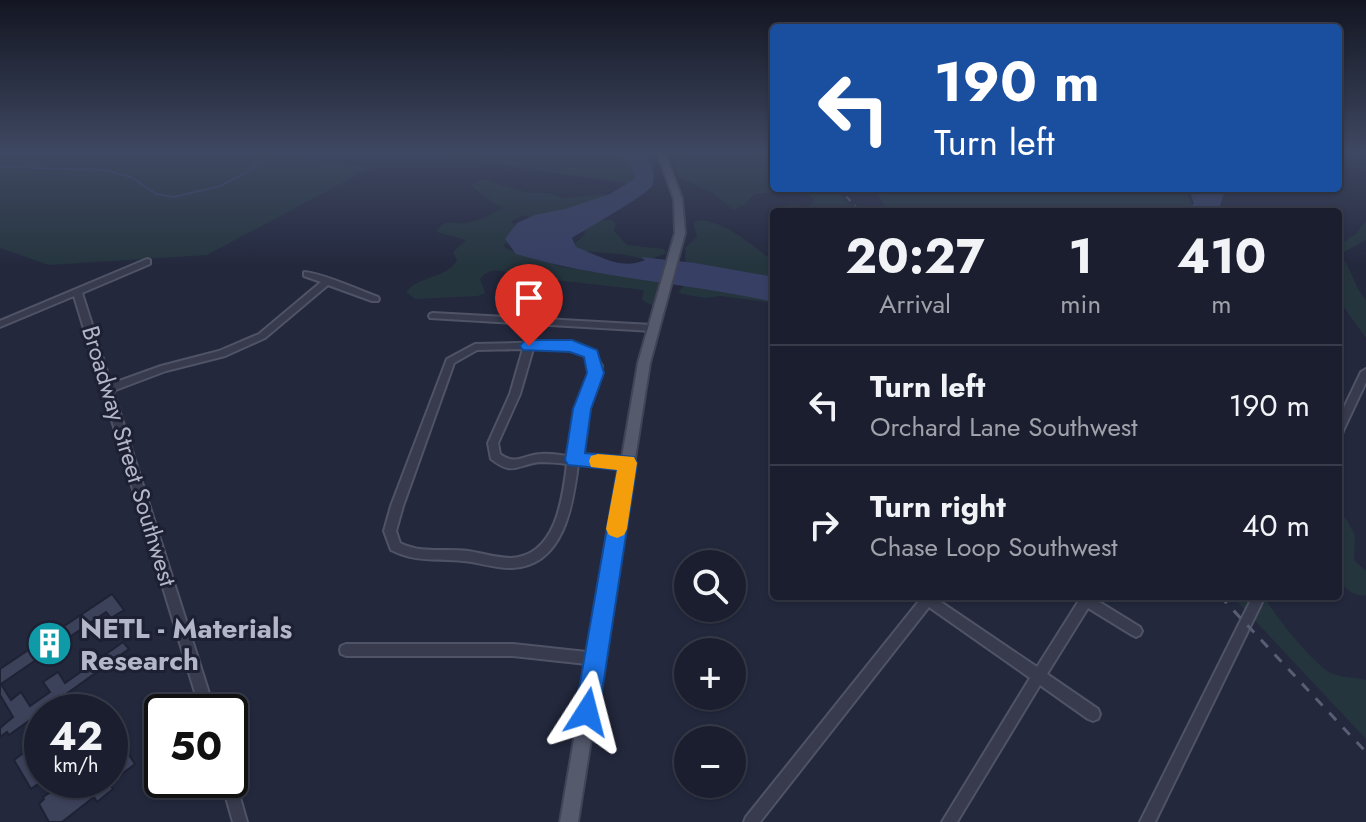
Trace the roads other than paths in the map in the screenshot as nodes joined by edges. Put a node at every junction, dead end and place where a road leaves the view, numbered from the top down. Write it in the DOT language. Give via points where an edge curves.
graph roads {
  1 [pos="674,190"];
  2 [pos="147,262"];
  3 [pos="307,274"];
  4 [pos="327,281"];
  5 [pos="77,292"];
  6 [pos="375,299"];
  7 [pos="433,316"];
  8 [pos="0,324"];
  9 [pos="652,328"];
  10 [pos="529,346"];
  11 [pos="1366,372"];
  12 [pos="108,389"];
  13 [pos="1342,423"];
  14 [pos="574,460"];
  15 [pos="627,463"];
  16 [pos="927,600"];
  17 [pos="932,600"];
  18 [pos="1082,600"];
  19 [pos="1089,600"];
  20 [pos="1257,600"];
  21 [pos="1136,631"];
  22 [pos="346,650"];
  23 [pos="596,659"];
  24 [pos="1038,677"];
  25 [pos="202,694"];
  26 [pos="1093,714"];
  27 [pos="233,798"];
  28 [pos="240,822"];
  29 [pos="569,822"];
  30 [pos="751,822"];
  31 [pos="949,822"];
  32 [pos="1147,822"];
  1 -- 9 [label="main road" via="681,211 676,253"];
  2 -- 5 [label="street"];
  3 -- 4 [label="street"];
  4 -- 6 [label="street"];
  4 -- 12 [label="street" via="283,322 222,354"];
  5 -- 8 [label="street"];
  5 -- 12 [label="street, Broadway Street Southwest"];
  7 -- 9 [label="street"];
  9 -- 15 [label="main road"];
  10 -- 14 [label="street" via="583,348 595,360"];
  10 -- 14 [label="street" via="493,443 495,456 514,465 539,458"];
  10 -- 14 [label="street" via="475,347 450,361 397,506 390,531 395,546 420,557 461,555 517,563 530,558 541,551 566,513"];
  11 -- 13 [label="street"];
  12 -- 25 [label="street, Broadway Street Southwest"];
  14 -- 15 [label="street"];
  15 -- 23 [label="main road"];
  16 -- 30 [label="street"];
  17 -- 24 [label="street"];
  18 -- 24 [label="street"];
  19 -- 21 [label="street"];
  20 -- 32 [label="street"];
  22 -- 23 [label="street" via="513,650"];
  23 -- 29 [label="main road"];
  24 -- 26 [label="street"];
  24 -- 31 [label="street"];
  27 -- 28 [label="street"];
}
